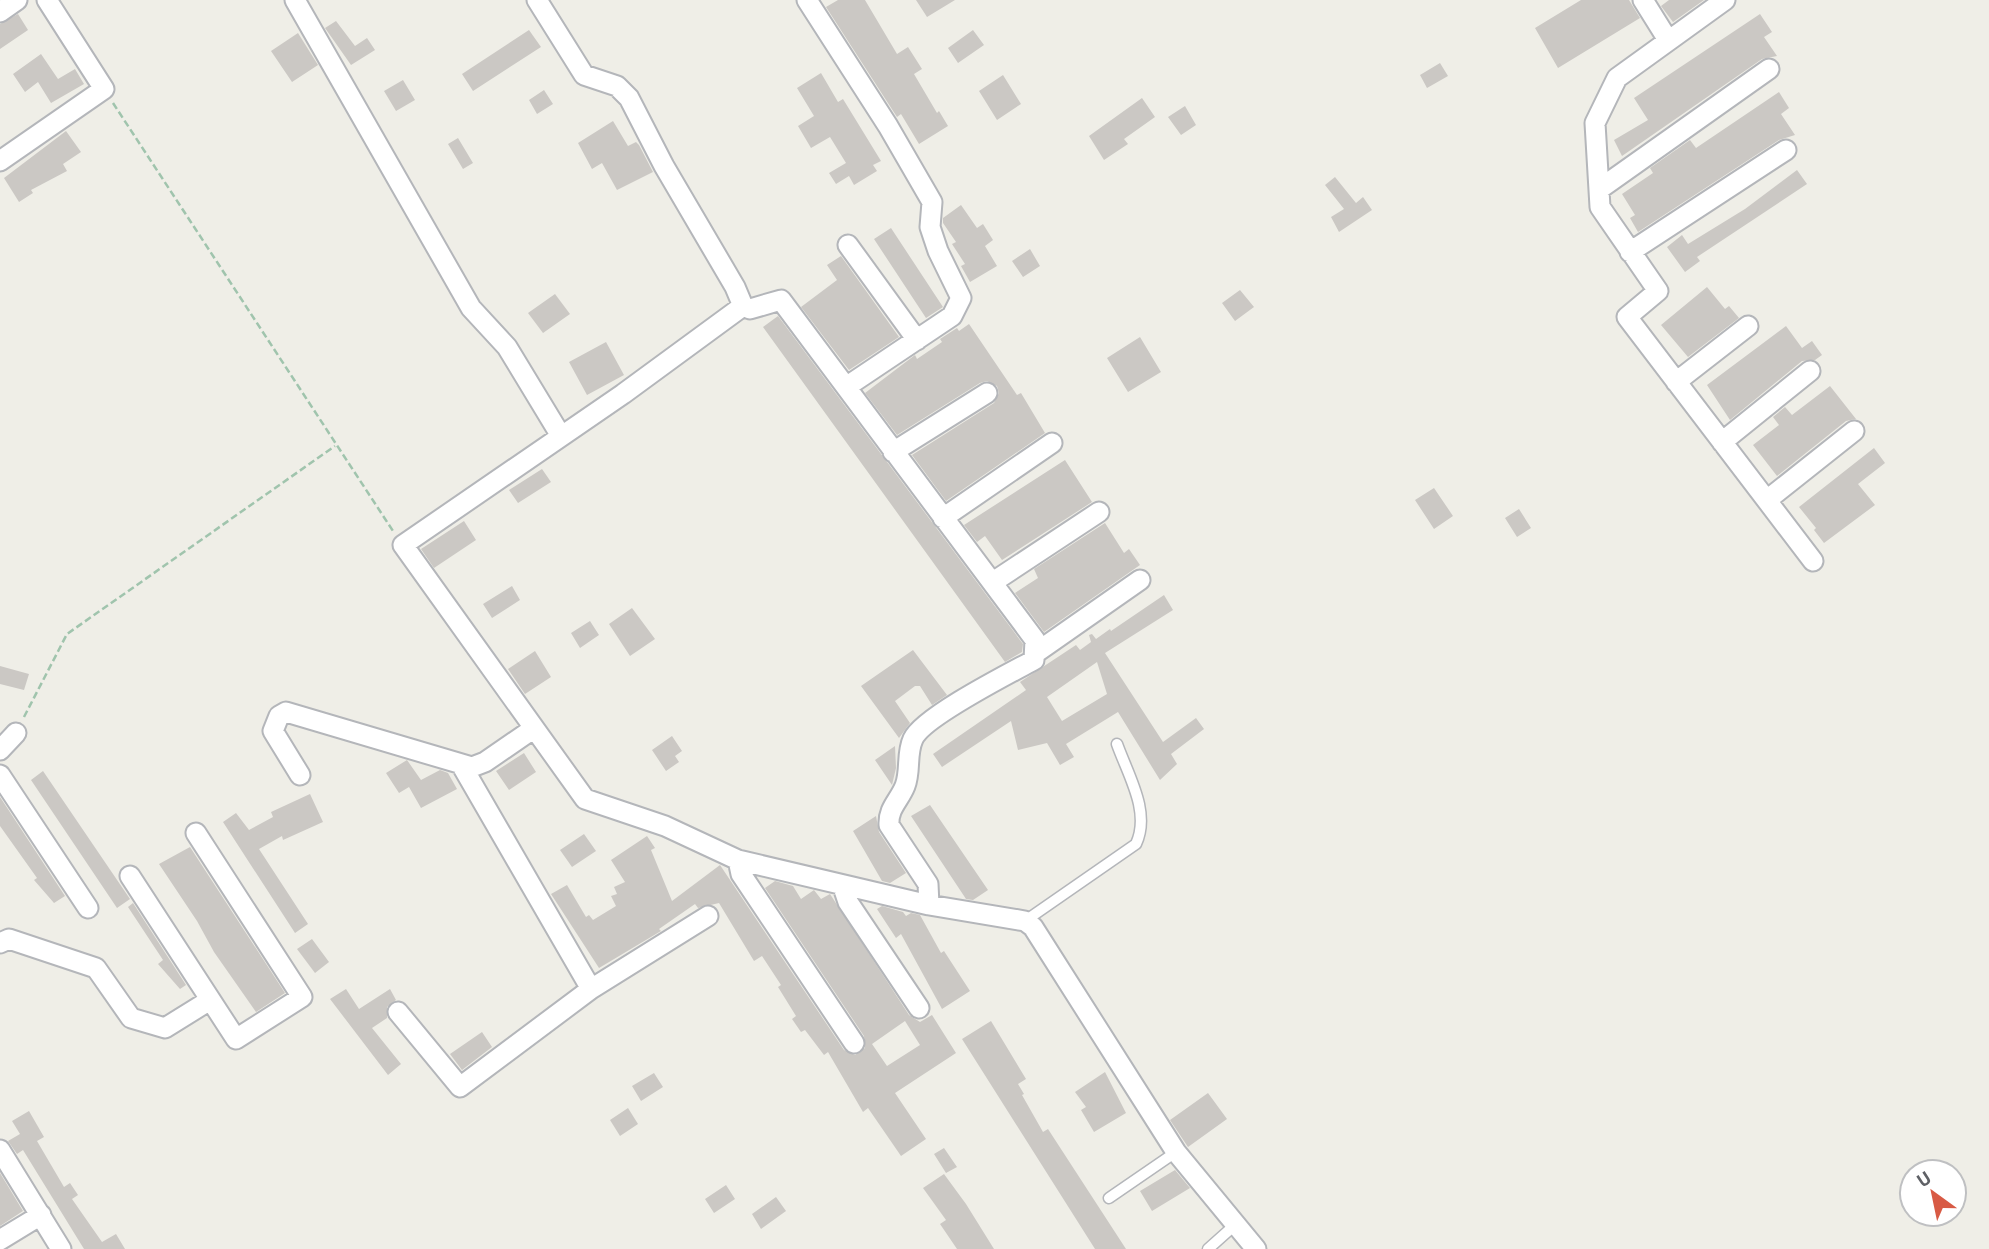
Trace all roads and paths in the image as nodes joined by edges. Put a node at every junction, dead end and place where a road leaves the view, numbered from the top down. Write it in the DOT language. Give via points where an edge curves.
graph roads {
  1 [pos="17,0"];
  2 [pos="47,0"];
  3 [pos="295,0"];
  4 [pos="537,0"];
  5 [pos="807,0"];
  6 [pos="1643,0"];
  7 [pos="1725,0"];
  8 [pos="0,12"];
  9 [pos="1668,40"];
  10 [pos="1769,69"];
  11 [pos="104,89"];
  12 [pos="1786,150"];
  13 [pos="0,162"];
  14 [pos="1601,188"];
  15 [pos="849,245"];
  16 [pos="1630,252"];
  17 [pos="743,306"];
  18 [pos="1748,326"];
  19 [pos="917,340"];
  20 [pos="1810,371"];
  21 [pos="1676,382"];
  22 [pos="846,387"];
  23 [pos="987,393"];
  24 [pos="1854,431"];
  25 [pos="561,436"];
  26 [pos="1722,442"];
  27 [pos="1052,443"];
  28 [pos="336,445"];
  29 [pos="893,452"];
  30 [pos="1767,500"];
  31 [pos="1099,512"];
  32 [pos="943,518"];
  33 [pos="403,545"];
  34 [pos="1813,561"];
  35 [pos="1140,580"];
  36 [pos="993,582"];
  37 [pos="1037,652"];
  38 [pos="533,729"];
  39 [pos="16,733"];
  40 [pos="1116,744"];
  41 [pos="0,750"];
  42 [pos="462,766"];
  43 [pos="0,775"];
  44 [pos="300,775"];
  45 [pos="196,833"];
  46 [pos="737,860"];
  47 [pos="130,876"];
  48 [pos="843,887"];
  49 [pos="929,905"];
  50 [pos="88,908"];
  51 [pos="708,916"];
  52 [pos="1026,921"];
  53 [pos="0,943"];
  54 [pos="591,989"];
  55 [pos="210,1000"];
  56 [pos="919,1008"];
  57 [pos="398,1012"];
  58 [pos="854,1043"];
  59 [pos="0,1150"];
  60 [pos="1176,1152"];
  61 [pos="1109,1198"];
  62 [pos="40,1215"];
  63 [pos="1236,1224"];
  64 [pos="0,1240"];
  65 [pos="61,1249"];
  66 [pos="1209,1249"];
  67 [pos="1256,1249"];
  1 -- 8 [label="street"];
  2 -- 11 [label="street"];
  3 -- 25 [label="street" via="471,308 506,346"];
  4 -- 17 [label="street" via="584,75 617,86 629,98"];
  5 -- 19 [label="street" via="932,202 930,227 961,298 952,316"];
  6 -- 9 [label="street"];
  7 -- 9 [label="street"];
  9 -- 14 [label="street" via="1617,78 1595,123"];
  10 -- 14 [label="street"];
  11 -- 13 [label="street"];
  11 -- 28 [label="path"];
  12 -- 16 [label="street"];
  14 -- 16 [label="street" via="1600,207"];
  15 -- 19 [label="street"];
  16 -- 21 [label="street" via="1658,290 1627,317"];
  17 -- 22 [label="street" via="750,309 781,300"];
  17 -- 25 [label="street"];
  18 -- 21 [label="street"];
  19 -- 22 [label="street"];
  20 -- 26 [label="street"];
  21 -- 26 [label="street"];
  22 -- 29 [label="street"];
  23 -- 29 [label="street"];
  24 -- 30 [label="street"];
  25 -- 33 [label="street"];
  26 -- 30 [label="street"];
  27 -- 32 [label="street"];
  28 -- 33 [label="path"];
  28 -- 39 [label="path" via="67,634"];
  29 -- 32 [label="street"];
  30 -- 34 [label="street"];
  31 -- 36 [label="street"];
  32 -- 36 [label="street"];
  33 -- 38 [label="street"];
  35 -- 37 [label="street"];
  36 -- 37 [label="street" via="1029,629"];
  37 -- 49 [label="street" via="1034,660 976,690 922,729 912,742 910,770 888,815 889,825 928,884"];
  38 -- 42 [label="street" via="485,762"];
  38 -- 46 [label="street" via="585,799 666,826"];
  39 -- 41 [label="street"];
  40 -- 52 [label="lane" via="1139,803 1142,830 1136,844"];
  42 -- 44 [label="street" via="286,712 273,731"];
  42 -- 54 [label="street"];
  43 -- 50 [label="street"];
  45 -- 55 [label="street" via="302,997 236,1039"];
  46 -- 48 [label="street"];
  46 -- 58 [label="street" via="741,874"];
  47 -- 55 [label="street"];
  48 -- 49 [label="street"];
  48 -- 56 [label="street" via="848,902"];
  49 -- 52 [label="street"];
  51 -- 54 [label="street"];
  52 -- 60 [label="street" via="1039,934"];
  53 -- 55 [label="street" via="9,939 96,968 131,1017 165,1028"];
  54 -- 57 [label="street" via="460,1087"];
  59 -- 62 [label="street"];
  60 -- 61 [label="lane"];
  60 -- 63 [label="street"];
  62 -- 64 [label="street"];
  62 -- 65 [label="street"];
  63 -- 66 [label="lane"];
  63 -- 67 [label="street"];
}
